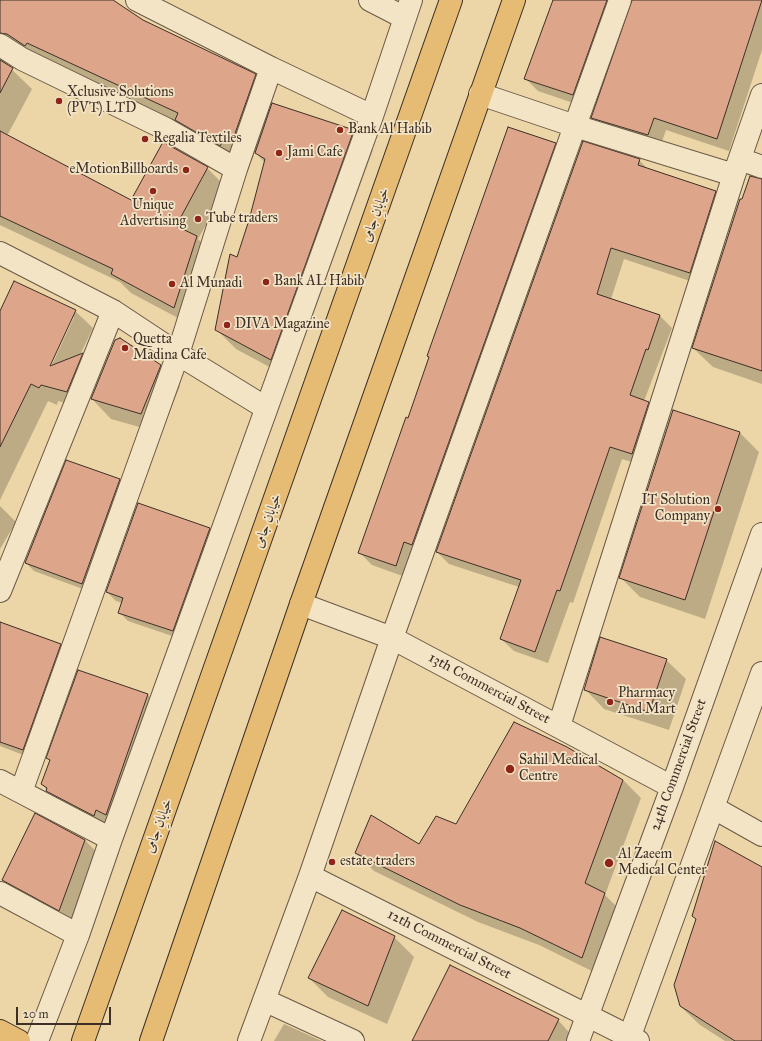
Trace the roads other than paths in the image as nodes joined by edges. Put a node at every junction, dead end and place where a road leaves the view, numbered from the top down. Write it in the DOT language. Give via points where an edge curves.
graph roads {
  1 [pos="137,0"];
  2 [pos="370,0"];
  3 [pos="451,0"];
  4 [pos="514,0"];
  5 [pos="620,0"];
  6 [pos="408,9"];
  7 [pos="0,45"];
  8 [pos="271,68"];
  9 [pos="480,94"];
  10 [pos="762,95"];
  11 [pos="372,116"];
  12 [pos="575,126"];
  13 [pos="737,167"];
  14 [pos="762,167"];
  15 [pos="236,169"];
  16 [pos="0,253"];
  17 [pos="113,311"];
  18 [pos="178,354"];
  19 [pos="266,408"];
  20 [pos="762,534"];
  21 [pos="1,586"];
  22 [pos="301,604"];
  23 [pos="392,638"];
  24 [pos="762,672"];
  25 [pos="559,726"];
  26 [pos="0,781"];
  27 [pos="672,788"];
  28 [pos="21,792"];
  29 [pos="714,808"];
  30 [pos="762,835"];
  31 [pos="111,839"];
  32 [pos="310,876"];
  33 [pos="0,893"];
  34 [pos="78,936"];
  35 [pos="264,1000"];
  36 [pos="587,1015"];
  37 [pos="0,1031"];
  38 [pos="632,1039"];
  39 [pos="19,1041"];
  40 [pos="37,1041"];
  41 [pos="83,1041"];
  42 [pos="151,1041"];
  43 [pos="249,1041"];
  44 [pos="353,1041"];
  45 [pos="578,1041"];
  1 -- 8 [label="street"];
  2 -- 6 [label="street"];
  3 -- 41 [label="main road, خیابانِ جامی"];
  4 -- 9 [label="main road"];
  5 -- 12 [label="street"];
  6 -- 11 [label="street"];
  7 -- 15 [label="street" via="22,59 166,129"];
  8 -- 11 [label="street"];
  8 -- 15 [label="street"];
  9 -- 12 [label="street"];
  9 -- 22 [label="main road"];
  10 -- 13 [label="street"];
  11 -- 19 [label="street"];
  12 -- 13 [label="street"];
  12 -- 23 [label="street"];
  13 -- 14 [label="street"];
  13 -- 25 [label="street"];
  15 -- 18 [label="street"];
  16 -- 17 [label="street"];
  17 -- 18 [label="street"];
  17 -- 21 [label="street"];
  18 -- 19 [label="street"];
  18 -- 28 [label="street"];
  19 -- 31 [label="street"];
  20 -- 27 [label="street, 24th Commercial Street"];
  22 -- 23 [label="street, 13th Commercial Street"];
  22 -- 42 [label="main road"];
  23 -- 25 [label="street, 13th Commercial Street"];
  23 -- 32 [label="street"];
  24 -- 29 [label="street"];
  25 -- 27 [label="street, 13th Commercial Street"];
  26 -- 28 [label="street"];
  27 -- 36 [label="street, 24th Commercial Street"];
  28 -- 31 [label="street"];
  29 -- 30 [label="street"];
  29 -- 38 [label="street"];
  31 -- 34 [label="street"];
  32 -- 35 [label="street"];
  32 -- 36 [label="street, 12th Commercial Street"];
  33 -- 34 [label="street"];
  34 -- 40 [label="street"];
  35 -- 43 [label="street"];
  35 -- 44 [label="street"];
  36 -- 38 [label="street, 12th Commercial Street"];
  36 -- 45 [label="street, 24th Commercial Street"];
  37 -- 39 [label="main road"];
}
